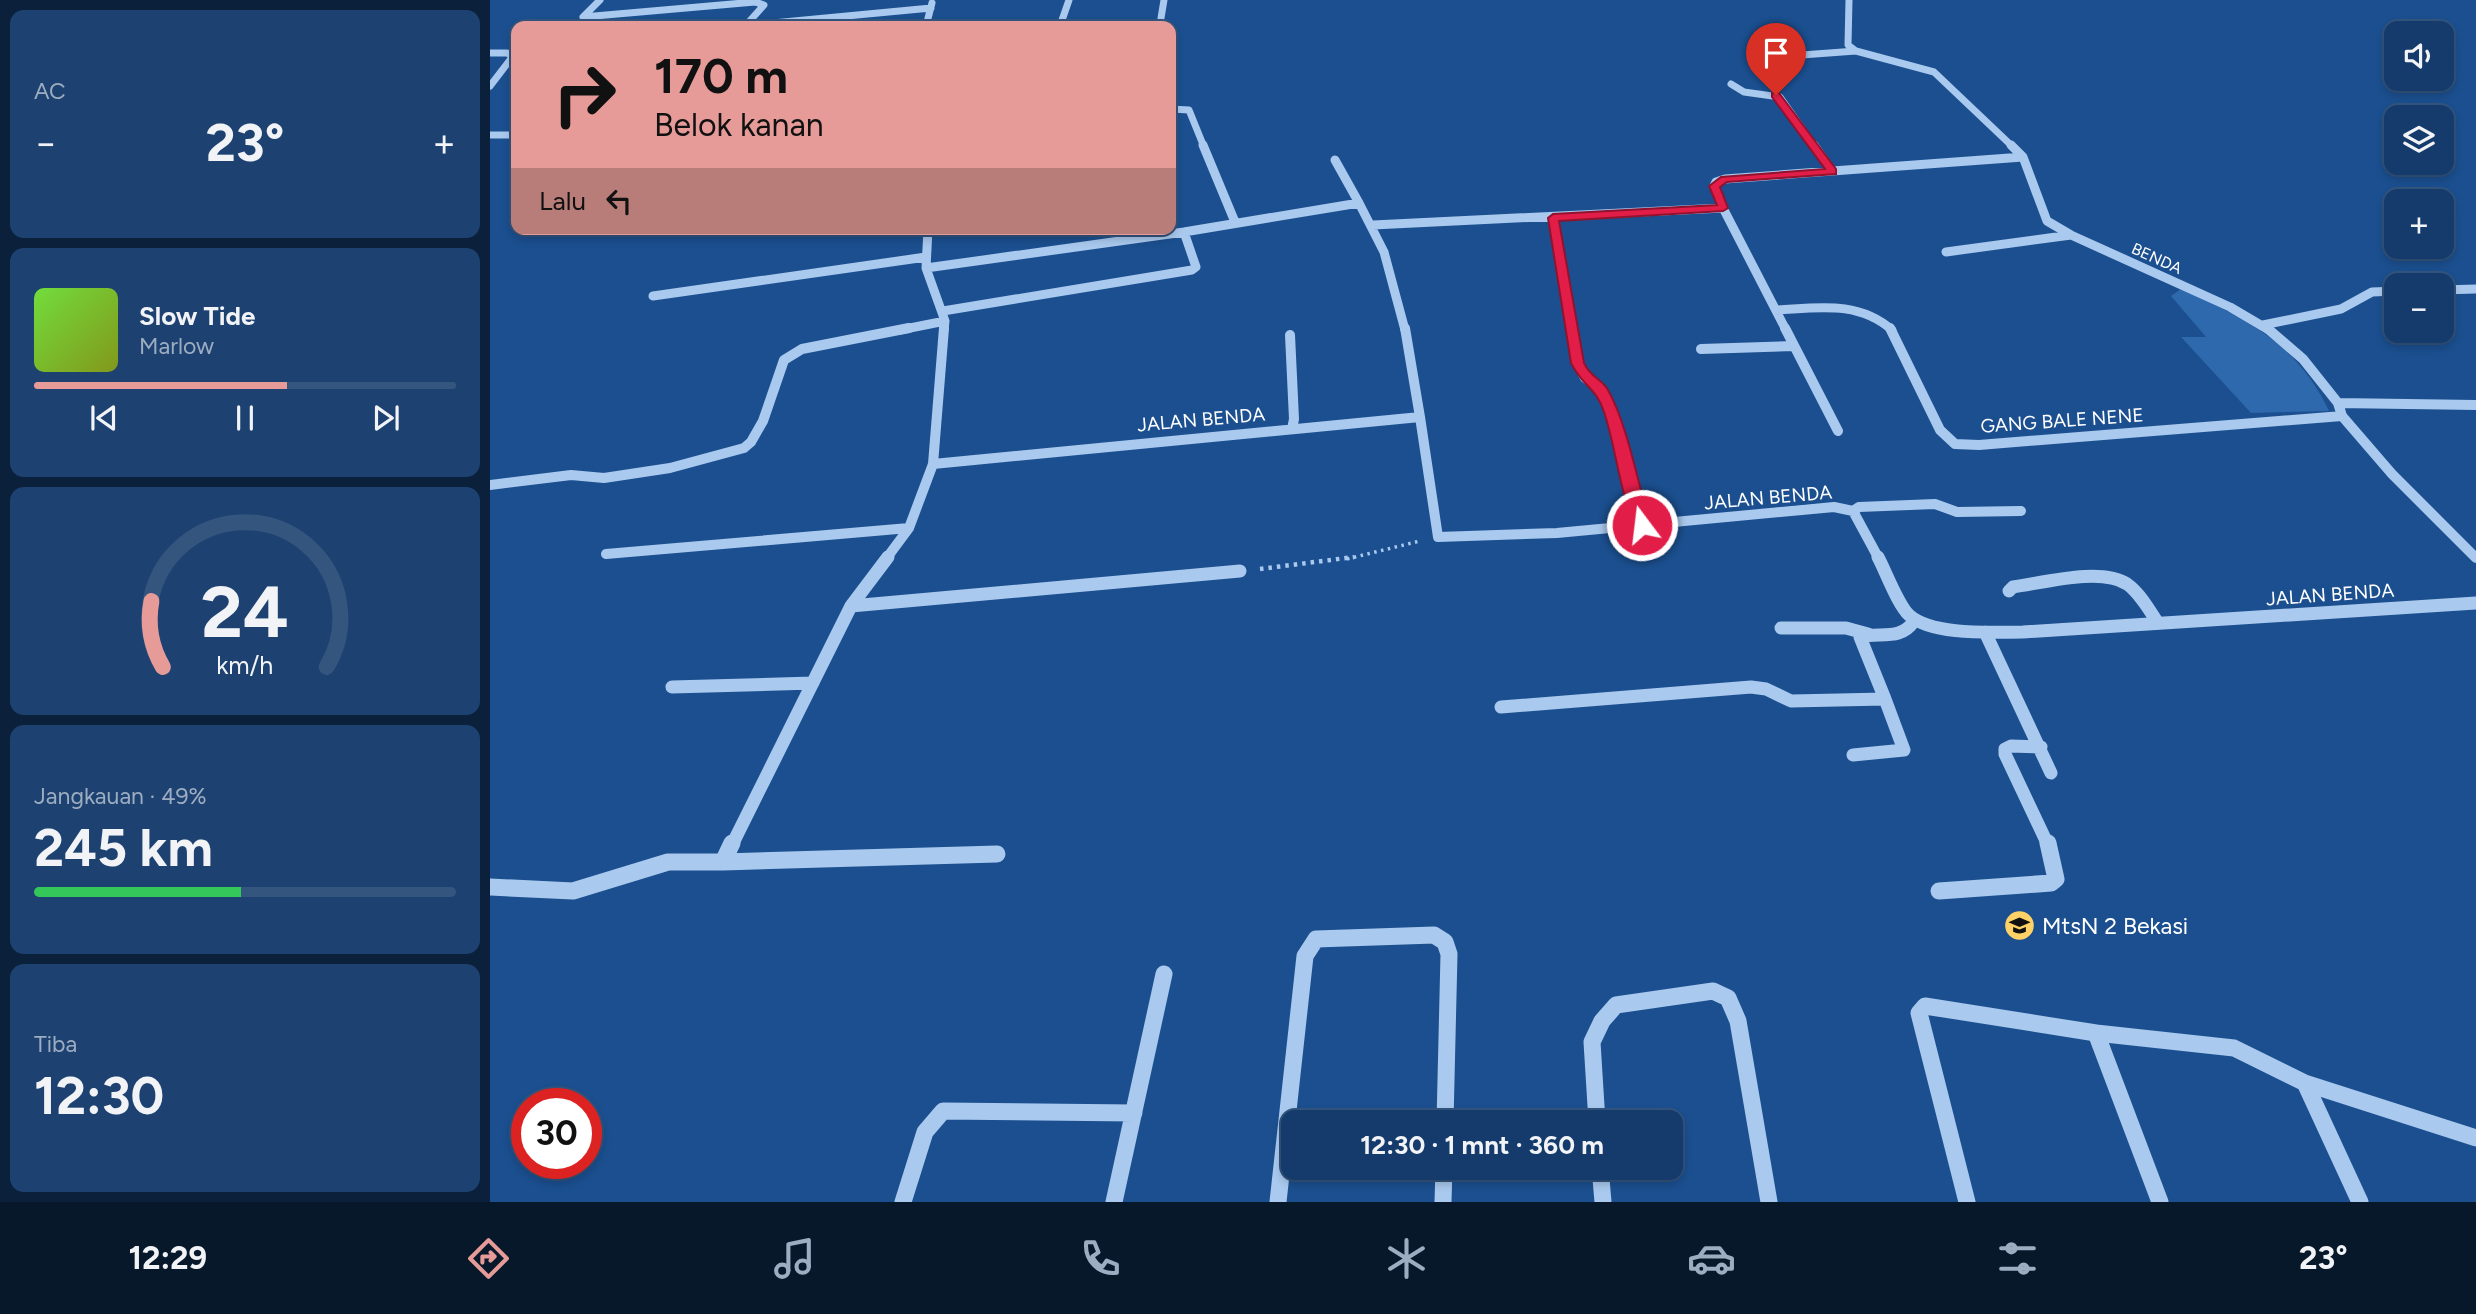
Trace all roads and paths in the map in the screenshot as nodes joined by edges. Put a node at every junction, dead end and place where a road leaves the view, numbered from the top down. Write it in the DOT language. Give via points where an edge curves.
graph roads {
  1 [pos="600,0"];
  2 [pos="1069,0"];
  3 [pos="1164,0"];
  4 [pos="1849,0"];
  5 [pos="932,4"];
  6 [pos="1161,19"];
  7 [pos="750,21"];
  8 [pos="786,21"];
  9 [pos="927,21"];
  10 [pos="1062,21"];
  11 [pos="1856,51"];
  12 [pos="490,53"];
  13 [pos="511,55"];
  14 [pos="1762,58"];
  15 [pos="511,59"];
  16 [pos="1731,83"];
  17 [pos="490,86"];
  18 [pos="1176,109"];
  19 [pos="490,135"];
  20 [pos="511,135"];
  21 [pos="2023,157"];
  22 [pos="1335,160"];
  23 [pos="1832,172"];
  24 [pos="1359,203"];
  25 [pos="1723,208"];
  26 [pos="1553,218"];
  27 [pos="1235,222"];
  28 [pos="1373,225"];
  29 [pos="1184,232"];
  30 [pos="1176,233"];
  31 [pos="928,235"];
  32 [pos="1162,235"];
  33 [pos="2071,235"];
  34 [pos="1946,253"];
  35 [pos="926,257"];
  36 [pos="926,268"];
  37 [pos="2476,289"];
  38 [pos="2454,290"];
  39 [pos="2384,292"];
  40 [pos="653,296"];
  41 [pos="1776,310"];
  42 [pos="944,316"];
  43 [pos="2263,325"];
  44 [pos="1290,335"];
  45 [pos="1794,346"];
  46 [pos="1701,349"];
  47 [pos="2338,403"];
  48 [pos="2476,405"];
  49 [pos="2342,416"];
  50 [pos="1420,417"];
  51 [pos="1292,429"];
  52 [pos="1838,431"];
  53 [pos="933,464"];
  54 [pos="490,485"];
  55 [pos="1853,511"];
  56 [pos="2021,511"];
  57 [pos="1642,525"];
  58 [pos="909,528"];
  59 [pos="1438,537"];
  60 [pos="606,554"];
  61 [pos="2476,558"];
  62 [pos="1240,571"];
  63 [pos="2009,591"];
  64 [pos="2476,603"];
  65 [pos="851,606"];
  66 [pos="1914,621"];
  67 [pos="2158,622"];
  68 [pos="1781,628"];
  69 [pos="1985,632"];
  70 [pos="1868,634"];
  71 [pos="813,683"];
  72 [pos="672,687"];
  73 [pos="1885,699"];
  74 [pos="1501,707"];
  75 [pos="2041,747"];
  76 [pos="1853,755"];
  77 [pos="2051,773"];
  78 [pos="997,854"];
  79 [pos="723,862"];
  80 [pos="490,887"];
  81 [pos="1939,891"];
  82 [pos="1164,974"];
  83 [pos="2096,1033"];
  84 [pos="2305,1083"];
  85 [pos="1288,1110"];
  86 [pos="1445,1110"];
  87 [pos="1596,1110"];
  88 [pos="1134,1113"];
  89 [pos="2476,1138"];
  90 [pos="1281,1175"];
  91 [pos="1444,1180"];
  92 [pos="1601,1180"];
  93 [pos="903,1202"];
  94 [pos="1114,1202"];
  95 [pos="1278,1202"];
  96 [pos="1443,1202"];
  97 [pos="1602,1202"];
  98 [pos="1769,1202"];
  99 [pos="1967,1202"];
  100 [pos="2160,1202"];
  101 [pos="2360,1202"];
  1 -- 7 [label="street" via="583,17 755,2 764,5"];
  2 -- 10 [label="street"];
  3 -- 6 [label="street"];
  4 -- 11 [label="street" via="1848,45"];
  5 -- 8 [label="street"];
  5 -- 9 [label="street"];
  11 -- 14 [label="street, BENDA"];
  11 -- 21 [label="street, BENDA" via="1934,72"];
  12 -- 13 [label="street"];
  15 -- 17 [label="street"];
  16 -- 23 [label="street" via="1744,92 1780,97"];
  18 -- 27 [label="street" via="1189,110"];
  19 -- 20 [label="street"];
  21 -- 23 [label="street"];
  21 -- 33 [label="street, BENDA" via="2047,221"];
  22 -- 24 [label="street"];
  23 -- 25 [label="street" via="1725,180 1714,186"];
  24 -- 27 [label="street"];
  24 -- 28 [label="street"];
  25 -- 26 [label="street"];
  25 -- 41 [label="street"];
  26 -- 28 [label="street"];
  26 -- 57 [label="street" via="1577,363 1584,378 1601,389 1611,411"];
  27 -- 29 [label="street"];
  28 -- 50 [label="street" via="1405,327"];
  29 -- 30 [label="street"];
  29 -- 42 [label="street" via="1196,267 1192,270"];
  31 -- 35 [label="street"];
  32 -- 36 [label="street"];
  33 -- 34 [label="street"];
  33 -- 43 [label="street, BENDA"];
  35 -- 36 [label="street"];
  35 -- 40 [label="street"];
  36 -- 42 [label="street"];
  37 -- 38 [label="street"];
  39 -- 43 [label="street" via="2372,292 2341,309"];
  41 -- 45 [label="street"];
  41 -- 49 [label="street, GANG BALE NENE" via="1853,307 1883,320 1893,331 1940,430 1955,444"];
  42 -- 53 [label="street"];
  42 -- 54 [label="street" via="792,354 784,360 751,444 744,448 670,468 604,478 571,475"];
  43 -- 47 [label="street, BENDA" via="2303,359"];
  44 -- 51 [label="street"];
  45 -- 46 [label="street"];
  45 -- 52 [label="street"];
  47 -- 48 [label="street"];
  47 -- 49 [label="street, BENDA"];
  49 -- 61 [label="street, BENDA"];
  50 -- 51 [label="street, JALAN BENDA"];
  50 -- 59 [label="street"];
  51 -- 53 [label="street, JALAN BENDA"];
  53 -- 58 [label="street"];
  55 -- 56 [label="street" via="1919,504 1957,512"];
  55 -- 57 [label="street, JALAN BENDA" via="1834,507"];
  55 -- 66 [label="street, JALAN BENDA"];
  57 -- 59 [label="street, JALAN BENDA"];
  58 -- 60 [label="street"];
  58 -- 65 [label="street"];
  59 -- 62 [label="path" via="1345,559"];
  62 -- 65 [label="street"];
  63 -- 67 [label="street" via="2116,578 2129,584"];
  64 -- 67 [label="street, JALAN BENDA"];
  65 -- 71 [label="street"];
  66 -- 69 [label="street, JALAN BENDA"];
  66 -- 70 [label="street" via="1900,636"];
  67 -- 69 [label="street, JALAN BENDA"];
  68 -- 70 [label="street" via="1846,628"];
  69 -- 75 [label="street"];
  70 -- 73 [label="street" via="1860,637"];
  71 -- 72 [label="street"];
  71 -- 79 [label="street"];
  73 -- 74 [label="street" via="1791,701 1751,687"];
  73 -- 76 [label="street" via="1904,750"];
  75 -- 77 [label="street"];
  75 -- 81 [label="street" via="2011,746 2005,754 2051,850 2056,880"];
  78 -- 79 [label="street"];
  79 -- 80 [label="street" via="668,862 573,891"];
  82 -- 88 [label="street"];
  83 -- 84 [label="street" via="2234,1048"];
  83 -- 99 [label="street" via="1935,1005 1925,1006 1919,1013"];
  83 -- 100 [label="street"];
  84 -- 89 [label="street"];
  84 -- 101 [label="street"];
  85 -- 86 [label="street" via="1305,956 1317,939 1434,935 1445,943 1449,954"];
  87 -- 98 [label="street" via="1592,1042 1616,1005 1713,991 1728,998 1738,1021"];
  88 -- 93 [label="street" via="943,1111 925,1132"];
  88 -- 94 [label="street"];
  90 -- 95 [label="street"];
  91 -- 96 [label="street"];
  92 -- 97 [label="street"];
}
